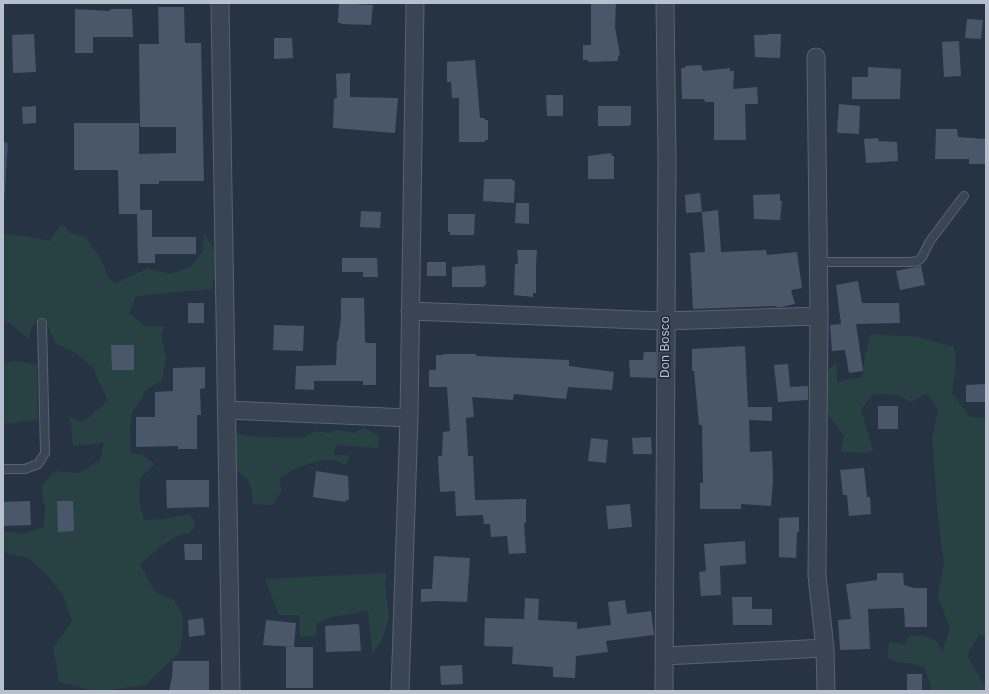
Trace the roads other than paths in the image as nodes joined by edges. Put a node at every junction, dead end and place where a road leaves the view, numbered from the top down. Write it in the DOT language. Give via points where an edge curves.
graph roads {
  1 [pos="220,3"];
  2 [pos="414,3"];
  3 [pos="665,3"];
  4 [pos="816,57"];
  5 [pos="964,196"];
  6 [pos="818,262"];
  7 [pos="410,311"];
  8 [pos="819,316"];
  9 [pos="665,321"];
  10 [pos="42,323"];
  11 [pos="228,410"];
  12 [pos="409,418"];
  13 [pos="3,469"];
  14 [pos="825,648"];
  15 [pos="664,656"];
  16 [pos="231,691"];
  17 [pos="400,691"];
  18 [pos="664,691"];
  19 [pos="826,691"];
  1 -- 11 [label="street"];
  2 -- 7 [label="street"];
  3 -- 9 [label="street, Don Bosco"];
  4 -- 6 [label="street"];
  5 -- 6 [label="lane" via="918,261"];
  6 -- 8 [label="street"];
  7 -- 9 [label="street"];
  7 -- 12 [label="street"];
  8 -- 9 [label="street"];
  8 -- 14 [label="street" via="817,576"];
  9 -- 15 [label="street, Don Bosco"];
  10 -- 13 [label="lane" via="45,453 38,464 25,469"];
  11 -- 12 [label="street"];
  11 -- 16 [label="street"];
  12 -- 17 [label="street"];
  14 -- 15 [label="street"];
  14 -- 19 [label="street"];
  15 -- 18 [label="street, Don Bosco"];
}
